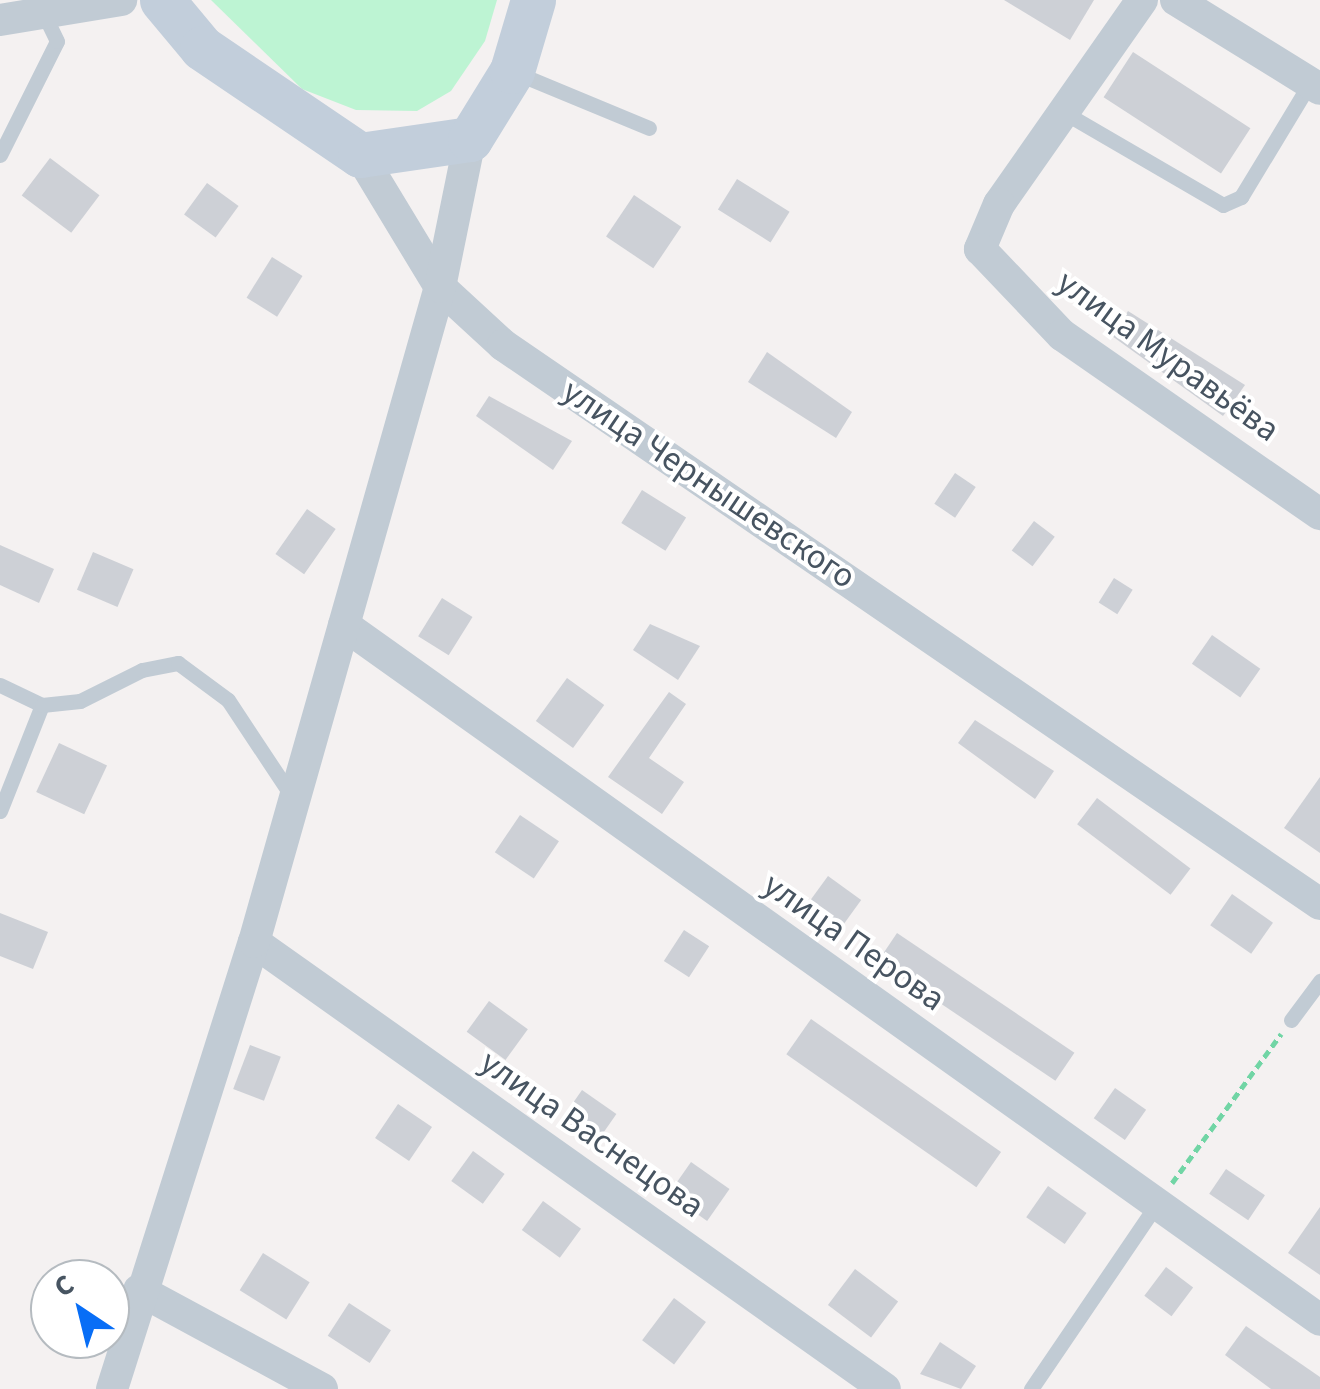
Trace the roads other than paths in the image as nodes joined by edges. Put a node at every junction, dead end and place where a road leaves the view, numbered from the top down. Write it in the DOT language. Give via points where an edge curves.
graph roads {
  1 [pos="121,0"];
  2 [pos="162,0"];
  3 [pos="533,0"];
  4 [pos="1142,0"];
  5 [pos="1176,0"];
  6 [pos="45,16"];
  7 [pos="0,20"];
  8 [pos="512,71"];
  9 [pos="1315,86"];
  10 [pos="1065,114"];
  11 [pos="649,128"];
  12 [pos="470,139"];
  13 [pos="0,155"];
  14 [pos="360,155"];
  15 [pos="440,288"];
  16 [pos="1320,514"];
  17 [pos="344,625"];
  18 [pos="0,685"];
  19 [pos="42,705"];
  20 [pos="289,792"];
  21 [pos="0,811"];
  22 [pos="1320,904"];
  23 [pos="254,942"];
  24 [pos="1320,982"];
  25 [pos="1291,1020"];
  26 [pos="1156,1204"];
  27 [pos="139,1290"];
  28 [pos="1320,1320"];
  29 [pos="112,1389"];
  30 [pos="322,1389"];
  31 [pos="885,1389"];
  32 [pos="1031,1389"];
  1 -- 6 [label="street"];
  2 -- 14 [label="main road, улица Чернышевского" via="202,48"];
  3 -- 8 [label="main road"];
  4 -- 10 [label="street, улица Муравьёва"];
  5 -- 9 [label="street"];
  6 -- 7 [label="street"];
  6 -- 13 [label="lane" via="58,41"];
  8 -- 11 [label="lane"];
  8 -- 12 [label="main road"];
  9 -- 10 [label="lane" via="1240,197 1223,204"];
  10 -- 16 [label="street, улица Муравьёва" via="982,236 989,268 1062,336"];
  12 -- 14 [label="main road"];
  12 -- 15 [label="street"];
  14 -- 15 [label="street, улица Чернышевского"];
  15 -- 17 [label="street"];
  15 -- 22 [label="street, улица Чернышевского" via="503,344"];
  17 -- 20 [label="street"];
  17 -- 26 [label="street, улица Перова"];
  18 -- 19 [label="lane"];
  19 -- 20 [label="lane" via="80,702 178,663 228,700"];
  19 -- 21 [label="lane"];
  20 -- 23 [label="street"];
  23 -- 27 [label="street"];
  23 -- 31 [label="street, улица Васнецова"];
  24 -- 25 [label="lane"];
  26 -- 28 [label="street, улица Перова"];
  26 -- 32 [label="lane"];
  27 -- 29 [label="street"];
  27 -- 30 [label="street"];
}
